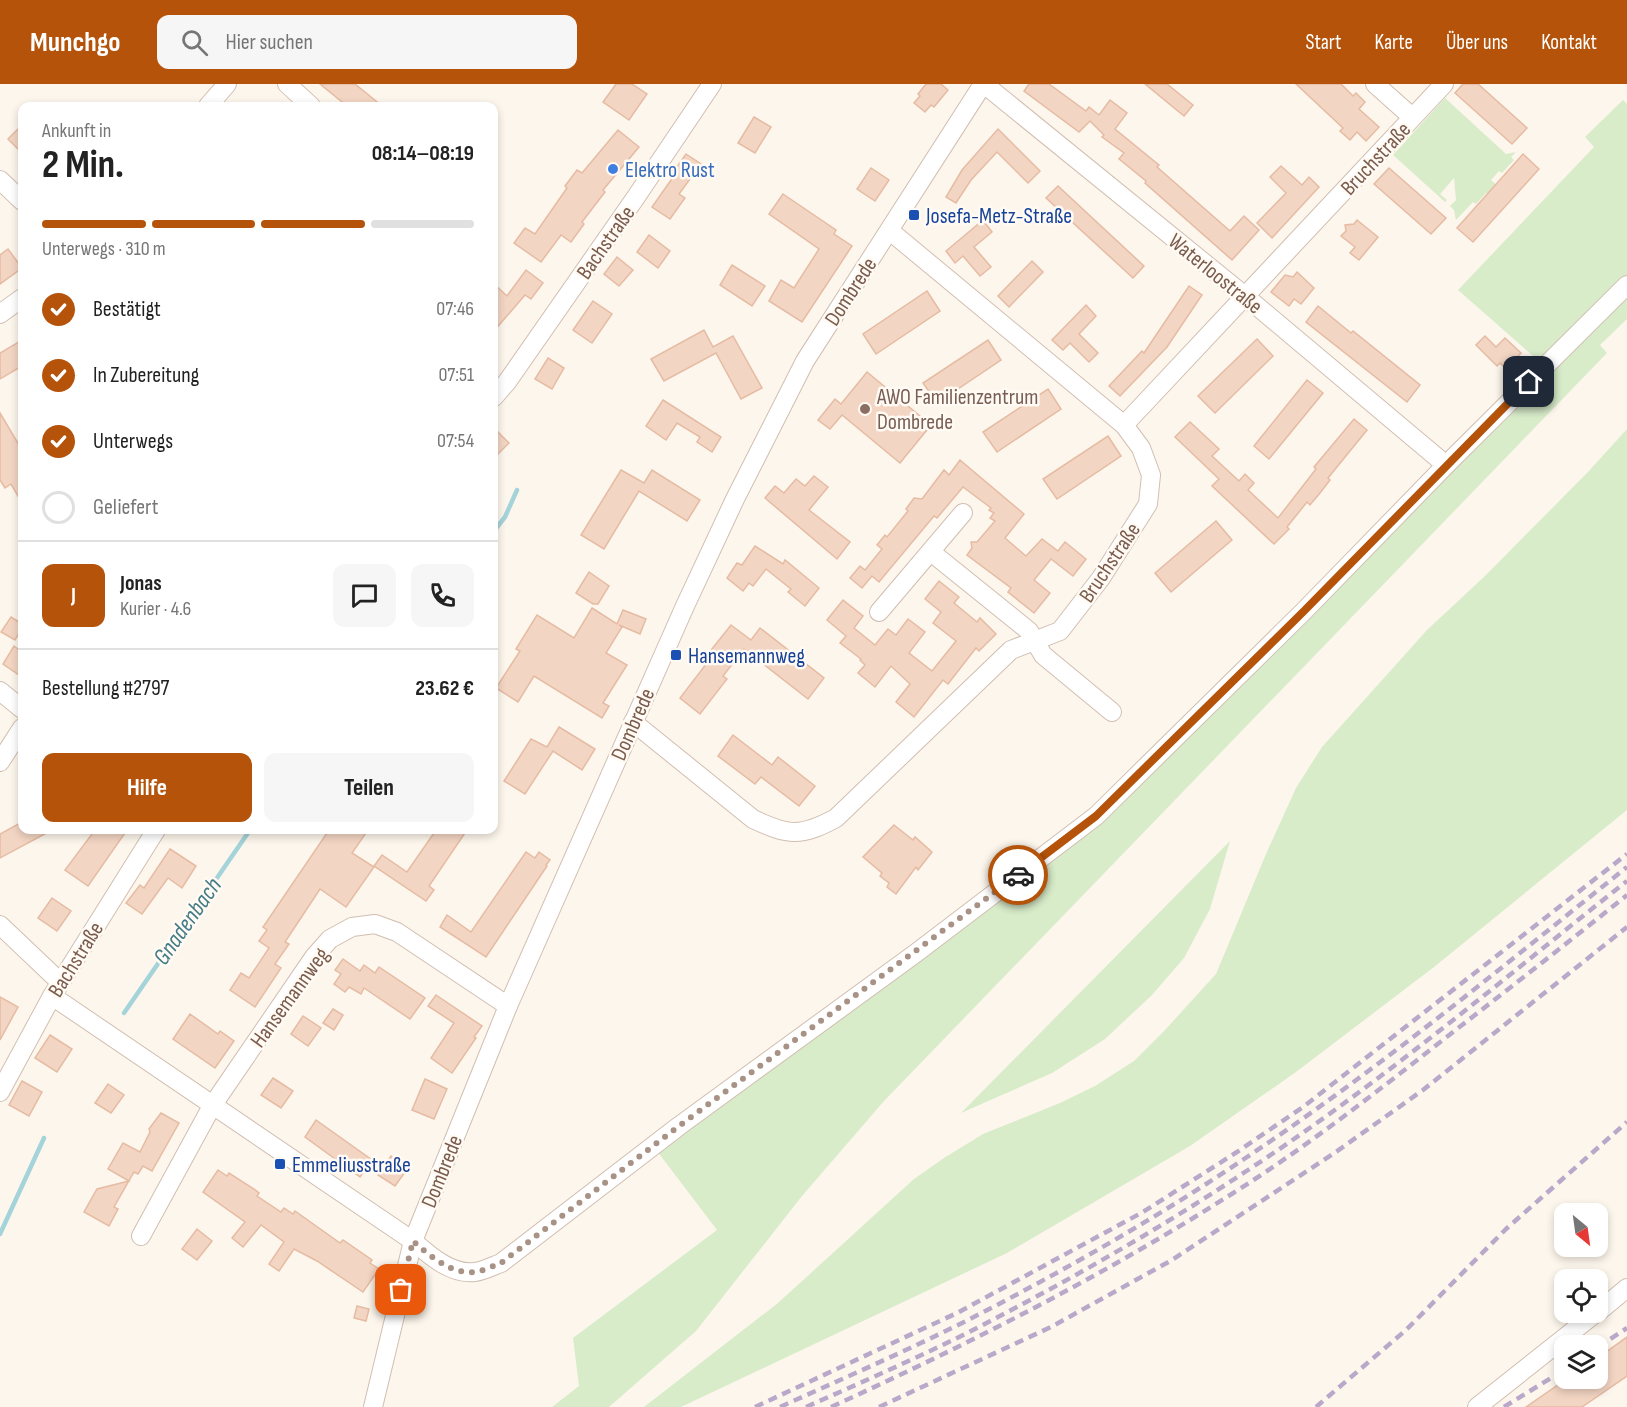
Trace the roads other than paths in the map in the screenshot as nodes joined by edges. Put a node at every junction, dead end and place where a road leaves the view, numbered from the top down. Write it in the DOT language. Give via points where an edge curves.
graph roads {
  1 [pos="227,84"];
  2 [pos="287,84"];
  3 [pos="712,84"];
  4 [pos="984,84"];
  5 [pos="1375,84"];
  6 [pos="1444,84"];
  7 [pos="211,102"];
  8 [pos="307,102"];
  9 [pos="1412,117"];
  10 [pos="0,180"];
  11 [pos="18,197"];
  12 [pos="890,231"];
  13 [pos="1627,285"];
  14 [pos="1245,296"];
  15 [pos="18,301"];
  16 [pos="0,314"];
  17 [pos="498,393"];
  18 [pos="1124,426"];
  19 [pos="1446,465"];
  20 [pos="963,513"];
  21 [pos="931,552"];
  22 [pos="879,612"];
  23 [pos="1034,640"];
  24 [pos="0,690"];
  25 [pos="18,706"];
  26 [pos="1112,712"];
  27 [pos="633,722"];
  28 [pos="18,734"];
  29 [pos="0,762"];
  30 [pos="153,834"];
  31 [pos="0,925"];
  32 [pos="56,989"];
  33 [pos="508,1006"];
  34 [pos="0,1092"];
  35 [pos="213,1106"];
  36 [pos="141,1236"];
  37 [pos="413,1241"];
  38 [pos="1627,1288"];
  39 [pos="1608,1303"];
  40 [pos="1583,1323"];
  41 [pos="373,1407"];
  42 [pos="1477,1407"];
  1 -- 7 [label="street"];
  2 -- 8 [label="street"];
  3 -- 17 [label="street, Bachstraße"];
  4 -- 12 [label="street, Dombrede"];
  4 -- 14 [label="street, Waterloostraße"];
  5 -- 9 [label="street"];
  6 -- 9 [label="street, Bruchstraße"];
  9 -- 14 [label="street, Bruchstraße"];
  10 -- 11 [label="street"];
  12 -- 18 [label="street"];
  12 -- 27 [label="street, Dombrede" via="804,361 735,499"];
  13 -- 19 [label="street"];
  14 -- 18 [label="street, Bruchstraße"];
  14 -- 19 [label="street, Waterloostraße"];
  15 -- 16 [label="street"];
  18 -- 23 [label="street, Bruchstraße" via="1141,448 1151,475 1148,504 1101,578 1060,631"];
  19 -- 37 [label="street" via="1096,816 925,945 501,1263 474,1272 455,1270"];
  20 -- 21 [label="street"];
  21 -- 22 [label="street"];
  21 -- 23 [label="street" via="1029,631"];
  23 -- 26 [label="street" via="1043,655"];
  23 -- 27 [label="street, Bruchstraße" via="1011,650 836,818 815,829 795,833 774,830 753,819"];
  24 -- 25 [label="street"];
  27 -- 33 [label="street, Dombrede"];
  28 -- 29 [label="street"];
  30 -- 32 [label="street, Bachstraße"];
  31 -- 32 [label="street"];
  32 -- 34 [label="street, Bachstraße"];
  32 -- 35 [label="street"];
  33 -- 35 [label="street, Hansemannweg" via="397,932 375,924 352,927 330,939 314,957"];
  33 -- 37 [label="street, Dombrede"];
  35 -- 36 [label="street"];
  35 -- 37 [label="street"];
  37 -- 41 [label="street, Dombrede"];
  38 -- 39 [label="street"];
  40 -- 42 [label="street"];
}
